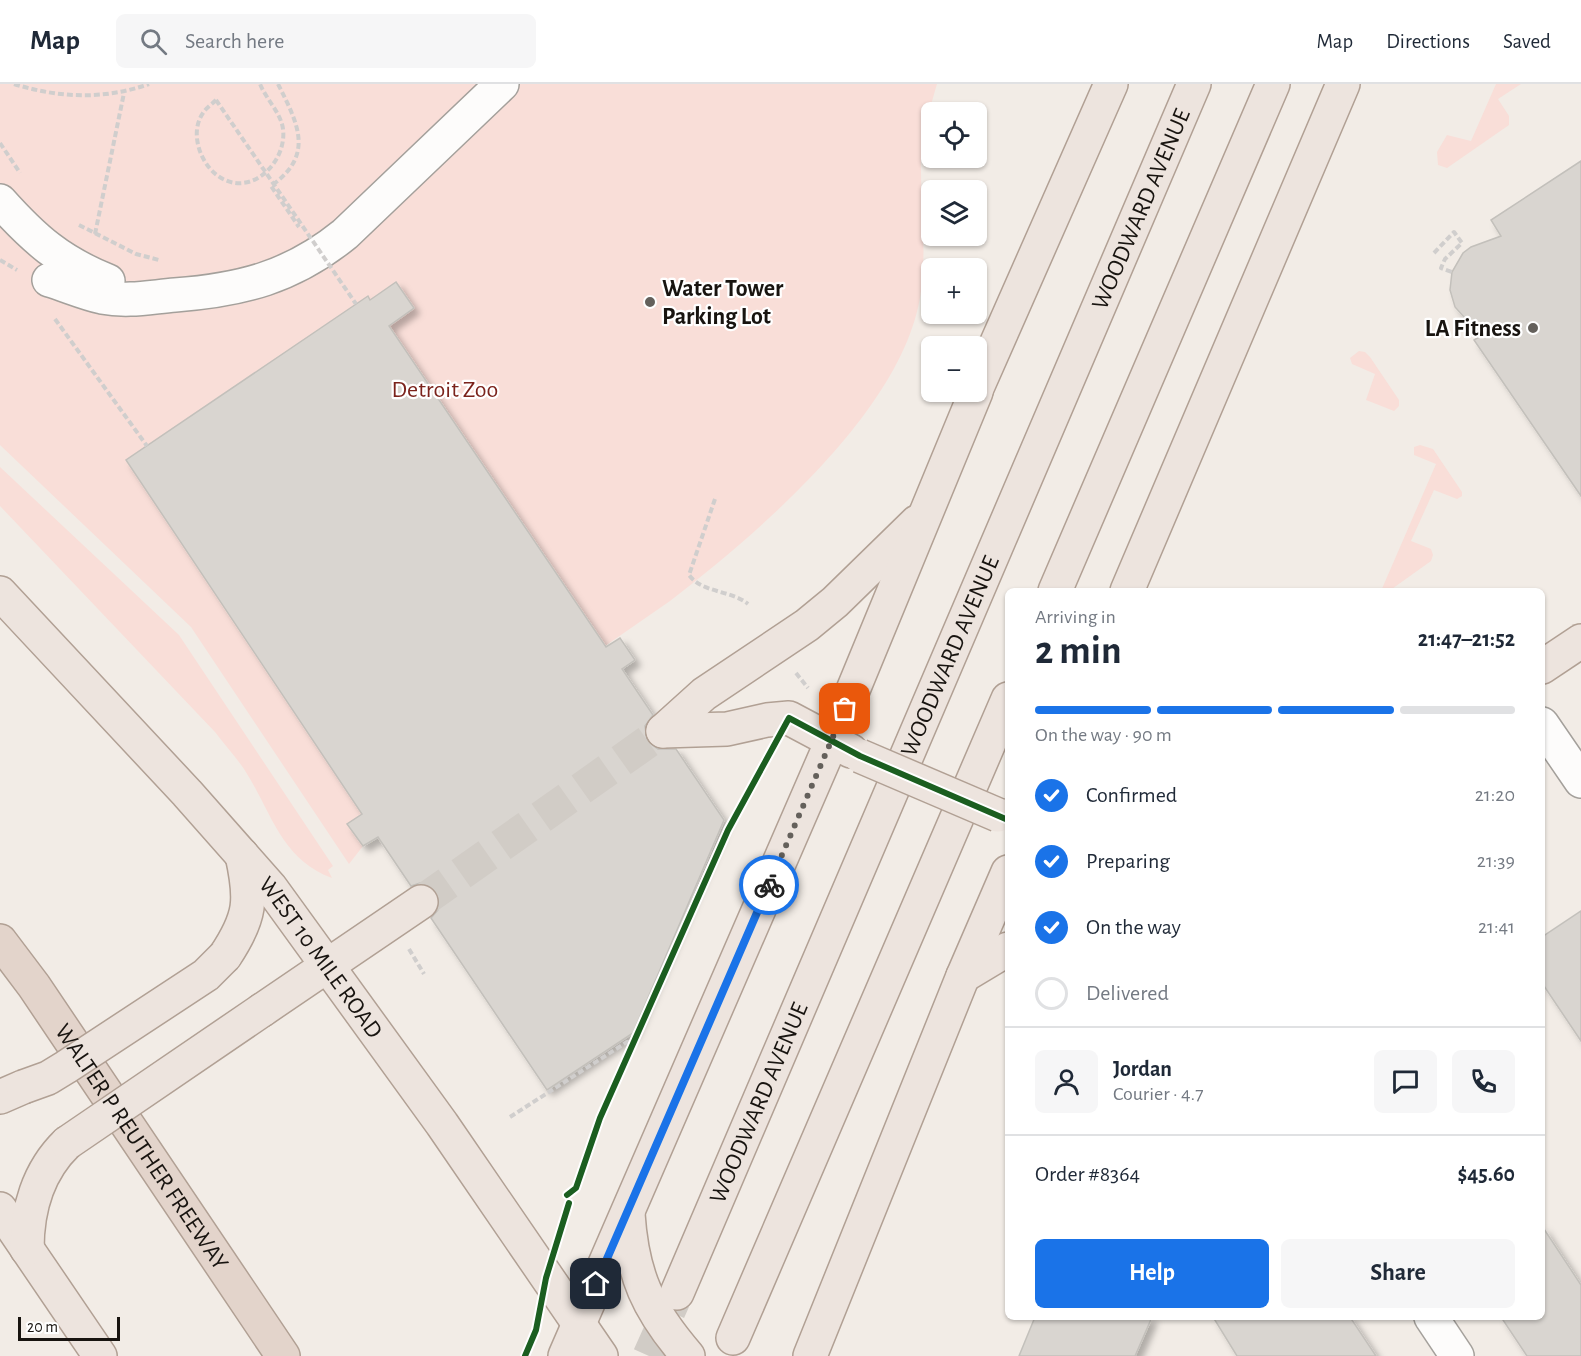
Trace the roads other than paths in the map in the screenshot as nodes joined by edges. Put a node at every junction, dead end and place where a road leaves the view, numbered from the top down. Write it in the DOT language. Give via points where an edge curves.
graph roads {
  1 [pos="502,84"];
  2 [pos="1111,84"];
  3 [pos="1194,84"];
  4 [pos="1273,84"];
  5 [pos="1343,84"];
  6 [pos="0,201"];
  7 [pos="49,280"];
  8 [pos="174,295"];
  9 [pos="987,366"];
  10 [pos="972,402"];
  11 [pos="927,513"];
  12 [pos="1056,588"];
  13 [pos="1127,588"];
  14 [pos="0,593"];
  15 [pos="1581,641"];
  16 [pos="1545,665"];
  17 [pos="1005,706"];
  18 [pos="1545,728"];
  19 [pos="846,749"];
  20 [pos="1581,781"];
  21 [pos="1003,818"];
  22 [pos="242,855"];
  23 [pos="1005,879"];
  24 [pos="421,902"];
  25 [pos="0,941"];
  26 [pos="1005,951"];
  27 [pos="328,965"];
  28 [pos="963,976"];
  29 [pos="12,1092"];
  30 [pos="0,1209"];
  31 [pos="628,1209"];
  32 [pos="27,1249"];
  33 [pos="677,1293"];
  34 [pos="1433,1320"];
  35 [pos="580,1323"];
  36 [pos="733,1338"];
  37 [pos="99,1356"];
  38 [pos="283,1356"];
  39 [pos="565,1356"];
  40 [pos="601,1356"];
  41 [pos="688,1356"];
  42 [pos="810,1356"];
  43 [pos="1457,1356"];
  1 -- 8 [label="street" via="331,246 264,281 208,294"];
  2 -- 9 [label="main road"];
  3 -- 33 [label="main road, WOODWARD AVENUE"];
  4 -- 12 [label="main road"];
  5 -- 13 [label="main road"];
  6 -- 8 [label="street" via="52,253 86,272 139,290"];
  7 -- 8 [label="street" via="101,297 137,301"];
  10 -- 11 [label="main road"];
  11 -- 19 [label="main road"];
  11 -- 19 [label="main road" via="835,602 704,694 663,731 727,729 789,718"];
  14 -- 22 [label="main road, WEST 10 MILE ROAD"];
  15 -- 16 [label="main road"];
  17 -- 36 [label="main road"];
  18 -- 20 [label="street"];
  19 -- 21 [label="main road, bridge"];
  19 -- 31 [label="main road"];
  22 -- 27 [label="main road, WEST 10 MILE ROAD"];
  22 -- 29 [label="main road, bridge" via="249,898 239,932 225,956 206,975 66,1067"];
  23 -- 28 [label="main road"];
  24 -- 27 [label="main road"];
  25 -- 38 [label="highway, WALTER P REUTHER FREEWAY"];
  26 -- 28 [label="main road"];
  27 -- 32 [label="main road, bridge" via="67,1143 50,1164 30,1206"];
  27 -- 35 [label="main road, WEST 10 MILE ROAD"];
  28 -- 42 [label="main road"];
  30 -- 32 [label="main road"];
  31 -- 35 [label="main road"];
  31 -- 41 [label="main road" via="631,1251 645,1293"];
  32 -- 37 [label="main road"];
  34 -- 43 [label="street"];
  35 -- 39 [label="main road"];
  35 -- 40 [label="main road, WEST 10 MILE ROAD"];
}
